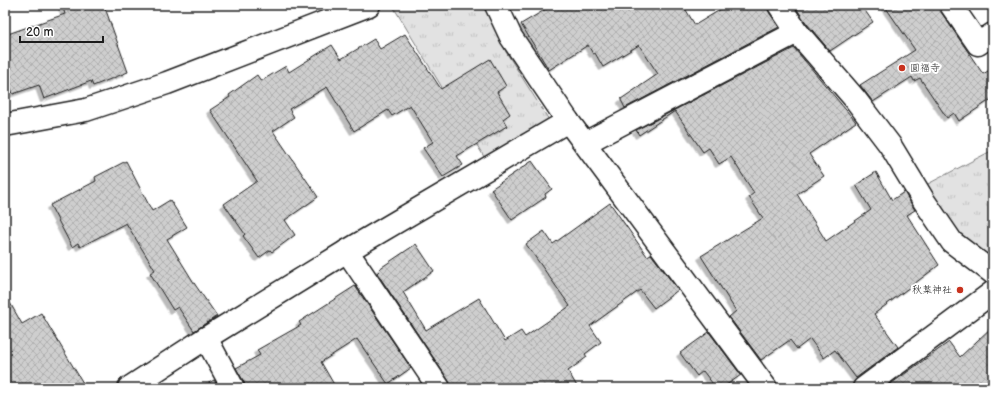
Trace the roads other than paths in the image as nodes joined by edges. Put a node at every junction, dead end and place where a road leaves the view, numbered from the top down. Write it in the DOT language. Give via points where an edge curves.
graph roads {
  1 [pos="369,5"];
  2 [pos="496,5"];
  3 [pos="779,5"];
  4 [pos="951,5"];
  5 [pos="797,32"];
  6 [pos="993,34"];
  7 [pos="568,121"];
  8 [pos="5,125"];
  9 [pos="585,143"];
  10 [pos="347,251"];
  11 [pos="993,272"];
  12 [pos="993,292"];
  13 [pos="206,338"];
  14 [pos="129,388"];
  15 [pos="233,388"];
  16 [pos="439,388"];
  17 [pos="766,388"];
  18 [pos="864,388"];
  1 -- 8 [label="street" via="167,83 86,110"];
  2 -- 7 [label="street" via="511,37"];
  3 -- 5 [label="street"];
  4 -- 6 [label="street" via="978,44"];
  5 -- 9 [label="street"];
  5 -- 11 [label="street" via="855,98 890,145 952,242"];
  7 -- 9 [label="street"];
  7 -- 10 [label="street"];
  9 -- 17 [label="street"];
  10 -- 13 [label="street"];
  10 -- 16 [label="street"];
  12 -- 18 [label="street"];
  13 -- 14 [label="street"];
  13 -- 15 [label="street"];
}
